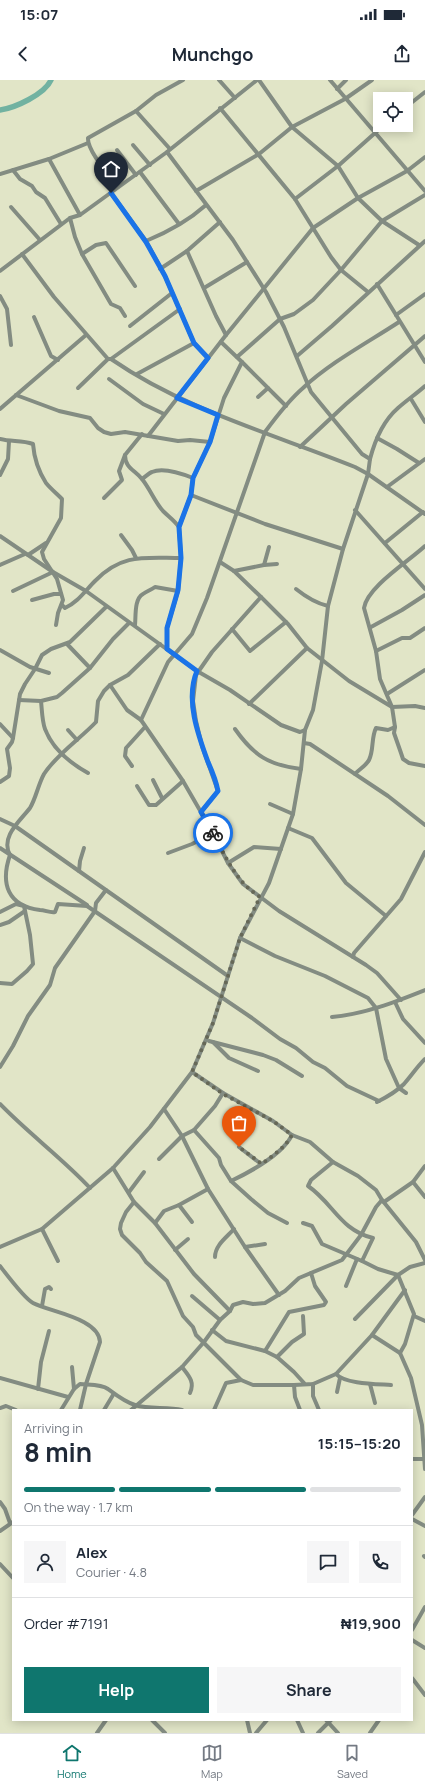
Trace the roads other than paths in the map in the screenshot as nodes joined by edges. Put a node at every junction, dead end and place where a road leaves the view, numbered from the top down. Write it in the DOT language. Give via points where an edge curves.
graph roads {
  1 [pos="183,80"];
  2 [pos="219,80"];
  3 [pos="258,80"];
  4 [pos="330,80"];
  5 [pos="346,80"];
  6 [pos="372,80"];
  7 [pos="337,89"];
  8 [pos="425,92"];
  9 [pos="235,98"];
  10 [pos="345,99"];
  11 [pos="413,102"];
  12 [pos="220,108"];
  13 [pos="136,111"];
  14 [pos="292,127"];
  15 [pos="374,133"];
  16 [pos="88,143"];
  17 [pos="133,145"];
  18 [pos="117,150"];
  19 [pos="169,151"];
  20 [pos="259,154"];
  21 [pos="425,157"];
  22 [pos="49,159"];
  23 [pos="150,165"];
  24 [pos="338,166"];
  25 [pos="14,170"];
  26 [pos="407,171"];
  27 [pos="0,174"];
  28 [pos="138,174"];
  29 [pos="118,188"];
  30 [pos="196,191"];
  31 [pos="425,191"];
  32 [pos="111,193"];
  33 [pos="425,195"];
  34 [pos="358,198"];
  35 [pos="295,199"];
  36 [pos="206,205"];
  37 [pos="11,207"];
  38 [pos="80,215"];
  39 [pos="70,218"];
  40 [pos="382,221"];
  41 [pos="220,222"];
  42 [pos="61,224"];
  43 [pos="179,224"];
  44 [pos="313,228"];
  45 [pos="40,240"];
  46 [pos="425,241"];
  47 [pos="146,242"];
  48 [pos="419,245"];
  49 [pos="187,251"];
  50 [pos="22,254"];
  51 [pos="82,254"];
  52 [pos="247,262"];
  53 [pos="160,269"];
  54 [pos="341,270"];
  55 [pos="0,271"];
  56 [pos="377,284"];
  57 [pos="135,286"];
  58 [pos="204,288"];
  59 [pos="264,288"];
  60 [pos="368,292"];
  61 [pos="172,293"];
  62 [pos="425,294"];
  63 [pos="0,296"];
  64 [pos="180,309"];
  65 [pos="396,315"];
  66 [pos="125,316"];
  67 [pos="34,317"];
  68 [pos="280,319"];
  69 [pos="399,322"];
  70 [pos="130,326"];
  71 [pos="86,335"];
  72 [pos="226,335"];
  73 [pos="425,336"];
  74 [pos="221,342"];
  75 [pos="194,343"];
  76 [pos="11,345"];
  77 [pos="414,345"];
  78 [pos="297,356"];
  79 [pos="237,357"];
  80 [pos="208,358"];
  81 [pos="109,359"];
  82 [pos="58,360"];
  83 [pos="242,362"];
  84 [pos="425,362"];
  85 [pos="137,374"];
  86 [pos="109,379"];
  87 [pos="307,385"];
  88 [pos="425,386"];
  89 [pos="78,388"];
  90 [pos="268,388"];
  91 [pos="16,395"];
  92 [pos="258,397"];
  93 [pos="177,398"];
  94 [pos="411,399"];
  95 [pos="286,406"];
  96 [pos="0,409"];
  97 [pos="164,414"];
  98 [pos="218,415"];
  99 [pos="331,417"];
  100 [pos="425,422"];
  101 [pos="264,432"];
  102 [pos="142,434"];
  103 [pos="148,436"];
  104 [pos="377,438"];
  105 [pos="0,439"];
  106 [pos="9,441"];
  107 [pos="210,442"];
  108 [pos="300,447"];
  109 [pos="125,455"];
  110 [pos="370,459"];
  111 [pos="425,459"];
  112 [pos="419,463"];
  113 [pos="368,474"];
  114 [pos="0,475"];
  115 [pos="193,478"];
  116 [pos="142,479"];
  117 [pos="387,487"];
  118 [pos="191,495"];
  119 [pos="104,498"];
  120 [pos="355,510"];
  121 [pos="236,512"];
  122 [pos="424,513"];
  123 [pos="179,527"];
  124 [pos="121,535"];
  125 [pos="0,536"];
  126 [pos="46,543"];
  127 [pos="385,543"];
  128 [pos="425,546"];
  129 [pos="269,547"];
  130 [pos="343,549"];
  131 [pos="26,554"];
  132 [pos="136,558"];
  133 [pos="181,558"];
  134 [pos="220,562"];
  135 [pos="277,564"];
  136 [pos="403,564"];
  137 [pos="0,565"];
  138 [pos="264,565"];
  139 [pos="234,571"];
  140 [pos="52,572"];
  141 [pos="296,589"];
  142 [pos="425,589"];
  143 [pos="178,590"];
  144 [pos="13,591"];
  145 [pos="86,591"];
  146 [pos="61,594"];
  147 [pos="425,595"];
  148 [pos="261,597"];
  149 [pos="32,600"];
  150 [pos="62,605"];
  151 [pos="106,606"];
  152 [pos="328,606"];
  153 [pos="286,622"];
  154 [pos="129,623"];
  155 [pos="56,625"];
  156 [pos="135,625"];
  157 [pos="370,627"];
  158 [pos="425,628"];
  159 [pos="232,629"];
  160 [pos="67,644"];
  161 [pos="160,644"];
  162 [pos="307,648"];
  163 [pos="167,649"];
  164 [pos="0,650"];
  165 [pos="376,651"];
  166 [pos="175,654"];
  167 [pos="322,661"];
  168 [pos="90,668"];
  169 [pos="35,669"];
  170 [pos="425,670"];
  171 [pos="197,671"];
  172 [pos="49,673"];
  173 [pos="110,685"];
  174 [pos="387,694"];
  175 [pos="19,700"];
  176 [pos="41,701"];
  177 [pos="249,704"];
  178 [pos="392,707"];
  179 [pos="425,708"];
  180 [pos="141,720"];
  181 [pos="0,724"];
  182 [pos="145,727"];
  183 [pos="395,727"];
  184 [pos="68,730"];
  185 [pos="235,730"];
  186 [pos="305,730"];
  187 [pos="13,738"];
  188 [pos="77,740"];
  189 [pos="304,743"];
  190 [pos="62,754"];
  191 [pos="132,766"];
  192 [pos="425,766"];
  193 [pos="301,769"];
  194 [pos="88,773"];
  195 [pos="355,774"];
  196 [pos="153,780"];
  197 [pos="182,781"];
  198 [pos="0,782"];
  199 [pos="137,786"];
  200 [pos="162,798"];
  201 [pos="270,804"];
  202 [pos="201,812"];
  203 [pos="293,814"];
  204 [pos="0,819"];
  205 [pos="425,825"];
  206 [pos="15,826"];
  207 [pos="288,828"];
  208 [pos="213,834"];
  209 [pos="0,848"];
  210 [pos="84,848"];
  211 [pos="281,849"];
  212 [pos="425,852"];
  213 [pos="168,854"];
  214 [pos="10,855"];
  215 [pos="228,863"];
  216 [pos="79,871"];
  217 [pos="106,890"];
  218 [pos="260,897"];
  219 [pos="87,906"];
  220 [pos="24,909"];
  221 [pos="95,911"];
  222 [pos="0,912"];
  223 [pos="386,916"];
  224 [pos="0,925"];
  225 [pos="240,938"];
  226 [pos="353,957"];
  227 [pos="228,976"];
  228 [pos="0,983"];
  229 [pos="425,990"];
  230 [pos="222,998"];
  231 [pos="400,1000"];
  232 [pos="394,1002"];
  233 [pos="376,1008"];
  234 [pos="332,1017"];
  235 [pos="210,1032"];
  236 [pos="211,1041"];
  237 [pos="425,1043"];
  238 [pos="205,1045"];
  239 [pos="425,1059"];
  240 [pos="0,1067"];
  241 [pos="258,1071"];
  242 [pos="192,1072"];
  243 [pos="302,1076"];
  244 [pos="399,1088"];
  245 [pos="406,1093"];
  246 [pos="223,1094"];
  247 [pos="0,1104"];
  248 [pos="164,1109"];
  249 [pos="194,1130"];
  250 [pos="292,1135"];
  251 [pos="182,1136"];
  252 [pos="239,1147"];
  253 [pos="159,1159"];
  254 [pos="333,1162"];
  255 [pos="262,1164"];
  256 [pos="425,1166"];
  257 [pos="113,1168"];
  258 [pos="144,1172"];
  259 [pos="232,1181"];
  260 [pos="413,1182"];
  261 [pos="90,1188"];
  262 [pos="208,1189"];
  263 [pos="129,1192"];
  264 [pos="425,1196"];
  265 [pos="383,1201"];
  266 [pos="134,1202"];
  267 [pos="179,1205"];
  268 [pos="192,1222"];
  269 [pos="154,1223"];
  270 [pos="287,1223"];
  271 [pos="303,1223"];
  272 [pos="42,1229"];
  273 [pos="234,1229"];
  274 [pos="361,1235"];
  275 [pos="188,1239"];
  276 [pos="265,1244"];
  277 [pos="0,1247"];
  278 [pos="245,1247"];
  279 [pos="175,1250"];
  280 [pos="347,1255"];
  281 [pos="215,1257"];
  282 [pos="359,1260"];
  283 [pos="58,1261"];
  284 [pos="425,1262"];
  285 [pos="0,1266"];
  286 [pos="311,1273"];
  287 [pos="398,1275"];
  288 [pos="346,1286"];
  289 [pos="51,1289"];
  290 [pos="405,1290"];
  291 [pos="279,1295"];
  292 [pos="192,1296"];
  293 [pos="42,1306"];
  294 [pos="230,1311"];
  295 [pos="303,1316"];
  296 [pos="414,1316"];
  297 [pos="355,1319"];
  298 [pos="220,1320"];
  299 [pos="425,1321"];
  300 [pos="212,1330"];
  301 [pos="49,1331"];
  302 [pos="372,1335"];
  303 [pos="204,1342"];
  304 [pos="265,1351"];
  305 [pos="400,1353"];
  306 [pos="277,1357"];
  307 [pos="72,1367"];
  308 [pos="182,1367"];
  309 [pos="336,1374"];
  310 [pos="0,1378"];
  311 [pos="340,1378"];
  312 [pos="241,1380"];
  313 [pos="304,1383"];
  314 [pos="86,1384"];
  315 [pos="313,1384"];
  316 [pos="370,1384"];
  317 [pos="294,1385"];
  318 [pos="391,1385"];
  319 [pos="38,1389"];
  320 [pos="74,1389"];
  321 [pos="337,1392"];
  322 [pos="190,1393"];
  323 [pos="113,1395"];
  324 [pos="68,1397"];
  325 [pos="376,1403"];
  326 [pos="136,1406"];
  327 [pos="0,1408"];
  328 [pos="14,1409"];
  329 [pos="62,1409"];
  330 [pos="80,1409"];
  331 [pos="105,1409"];
  332 [pos="132,1409"];
  333 [pos="177,1409"];
  334 [pos="214,1409"];
  335 [pos="300,1409"];
  336 [pos="319,1409"];
  337 [pos="424,1458"];
  338 [pos="413,1459"];
  339 [pos="425,1469"];
  340 [pos="425,1497"];
  341 [pos="0,1502"];
  342 [pos="413,1514"];
  343 [pos="413,1520"];
  344 [pos="11,1523"];
  345 [pos="425,1526"];
  346 [pos="0,1531"];
  347 [pos="0,1564"];
  348 [pos="12,1577"];
  349 [pos="425,1607"];
  350 [pos="413,1619"];
  351 [pos="416,1622"];
  352 [pos="413,1628"];
  353 [pos="413,1643"];
  354 [pos="425,1648"];
  355 [pos="413,1679"];
  356 [pos="425,1695"];
  357 [pos="105,1721"];
  358 [pos="153,1721"];
  359 [pos="247,1721"];
  360 [pos="267,1721"];
  361 [pos="297,1721"];
  362 [pos="328,1721"];
  363 [pos="378,1721"];
  364 [pos="371,1732"];
  365 [pos="97,1733"];
  366 [pos="165,1733"];
  367 [pos="250,1733"];
  368 [pos="256,1733"];
  369 [pos="303,1733"];
  370 [pos="318,1733"];
  371 [pos="338,1733"];
  372 [pos="377,1733"];
  1 -- 13 [label="street" via="156,95"];
  2 -- 9 [label="street"];
  3 -- 9 [label="street"];
  3 -- 14 [label="street"];
  4 -- 7 [label="street"];
  5 -- 7 [label="street"];
  6 -- 10 [label="street"];
  7 -- 10 [label="street"];
  8 -- 11 [label="street"];
  9 -- 12 [label="street"];
  10 -- 14 [label="street"];
  10 -- 15 [label="street"];
  12 -- 19 [label="street"];
  12 -- 20 [label="street"];
  13 -- 16 [label="street" via="88,138"];
  13 -- 19 [label="street"];
  14 -- 20 [label="street"];
  14 -- 24 [label="street"];
  15 -- 24 [label="street"];
  15 -- 26 [label="street"];
  16 -- 22 [label="street"];
  16 -- 29 [label="street"];
  17 -- 23 [label="street"];
  18 -- 28 [label="street"];
  19 -- 23 [label="street"];
  19 -- 30 [label="street"];
  20 -- 30 [label="street"];
  20 -- 35 [label="street"];
  21 -- 26 [label="street"];
  22 -- 25 [label="street"];
  22 -- 38 [label="street"];
  23 -- 28 [label="street"];
  24 -- 34 [label="street"];
  24 -- 35 [label="street"];
  25 -- 27 [label="street"];
  25 -- 42 [label="street" via="20,179 45,198"];
  26 -- 31 [label="street"];
  26 -- 34 [label="street"];
  28 -- 29 [label="street"];
  28 -- 43 [label="street"];
  29 -- 32 [label="street"];
  30 -- 36 [label="street"];
  32 -- 38 [label="street"];
  32 -- 47 [label="street"];
  33 -- 40 [label="street"];
  34 -- 40 [label="street"];
  34 -- 44 [label="street"];
  35 -- 44 [label="street"];
  36 -- 41 [label="street"];
  36 -- 43 [label="street" via="189,220"];
  37 -- 45 [label="street"];
  38 -- 39 [label="street"];
  39 -- 42 [label="street"];
  39 -- 51 [label="street"];
  40 -- 48 [label="street"];
  40 -- 54 [label="street"];
  41 -- 49 [label="street"];
  41 -- 52 [label="street"];
  42 -- 45 [label="street"];
  43 -- 47 [label="street" via="167,233"];
  44 -- 54 [label="street"];
  44 -- 59 [label="street"];
  45 -- 50 [label="street"];
  46 -- 48 [label="street"];
  47 -- 53 [label="street"];
  48 -- 56 [label="street"];
  49 -- 53 [label="street"];
  49 -- 58 [label="street"];
  50 -- 55 [label="street"];
  50 -- 71 [label="street"];
  51 -- 57 [label="street" via="96,245 106,243"];
  51 -- 66 [label="street" via="111,304 120,308"];
  52 -- 58 [label="street"];
  52 -- 59 [label="street"];
  53 -- 61 [label="street"];
  54 -- 60 [label="street"];
  54 -- 68 [label="street" via="313,300 294,314"];
  56 -- 60 [label="street"];
  56 -- 65 [label="street"];
  58 -- 72 [label="street"];
  59 -- 68 [label="street"];
  59 -- 72 [label="street"];
  60 -- 78 [label="street"];
  61 -- 64 [label="street"];
  61 -- 70 [label="street"];
  62 -- 65 [label="street"];
  63 -- 76 [label="street" via="7,308"];
  64 -- 75 [label="street"];
  64 -- 81 [label="street"];
  65 -- 69 [label="street"];
  67 -- 82 [label="street" via="51,356"];
  68 -- 78 [label="street"];
  68 -- 79 [label="street"];
  69 -- 77 [label="street"];
  69 -- 87 [label="street"];
  71 -- 81 [label="street"];
  71 -- 82 [label="street"];
  72 -- 74 [label="street"];
  73 -- 77 [label="street"];
  74 -- 79 [label="street"];
  74 -- 80 [label="street"];
  75 -- 80 [label="street"];
  75 -- 85 [label="street"];
  77 -- 84 [label="street"];
  77 -- 99 [label="street"];
  78 -- 87 [label="street"];
  79 -- 83 [label="street"];
  80 -- 93 [label="street"];
  81 -- 85 [label="street"];
  81 -- 89 [label="street"];
  82 -- 91 [label="street"];
  83 -- 90 [label="street"];
  83 -- 98 [label="street"];
  85 -- 93 [label="street"];
  86 -- 97 [label="street" via="143,404"];
  87 -- 95 [label="street"];
  87 -- 99 [label="street"];
  88 -- 94 [label="street"];
  90 -- 92 [label="street"];
  90 -- 95 [label="street"];
  91 -- 96 [label="street"];
  91 -- 102 [label="street" via="58,411 90,418 104,432"];
  93 -- 97 [label="street"];
  93 -- 98 [label="street"];
  94 -- 100 [label="street"];
  94 -- 104 [label="street" via="398,408 384,424"];
  95 -- 101 [label="street"];
  97 -- 103 [label="street"];
  98 -- 101 [label="street"];
  98 -- 107 [label="street"];
  99 -- 108 [label="street"];
  99 -- 110 [label="street" via="362,454"];
  101 -- 108 [label="street"];
  101 -- 121 [label="street"];
  102 -- 103 [label="street"];
  102 -- 109 [label="street"];
  103 -- 107 [label="street" via="178,441"];
  104 -- 110 [label="street"];
  104 -- 112 [label="street"];
  105 -- 106 [label="street"];
  106 -- 114 [label="street" via="8,459"];
  106 -- 126 [label="street" via="33,444 42,475 62,499 61,518"];
  107 -- 115 [label="street"];
  108 -- 113 [label="street"];
  109 -- 116 [label="street" via="125,462 132,472"];
  109 -- 119 [label="street" via="119,471 122,480"];
  110 -- 113 [label="street"];
  111 -- 112 [label="street"];
  112 -- 117 [label="street"];
  113 -- 117 [label="street"];
  113 -- 120 [label="street"];
  115 -- 116 [label="street" via="153,471"];
  115 -- 118 [label="street"];
  116 -- 123 [label="street" via="164,512"];
  117 -- 122 [label="street"];
  118 -- 121 [label="street"];
  118 -- 123 [label="street"];
  120 -- 127 [label="street"];
  120 -- 130 [label="street"];
  121 -- 130 [label="street"];
  121 -- 134 [label="street"];
  122 -- 127 [label="street"];
  123 -- 133 [label="street"];
  124 -- 132 [label="street"];
  125 -- 131 [label="street"];
  126 -- 131 [label="street"];
  126 -- 140 [label="street" via="42,552"];
  127 -- 136 [label="street"];
  128 -- 136 [label="street"];
  129 -- 138 [label="street"];
  130 -- 152 [label="street"];
  131 -- 137 [label="street"];
  131 -- 140 [label="street"];
  132 -- 133 [label="street"];
  132 -- 145 [label="street" via="112,566"];
  133 -- 143 [label="street"];
  134 -- 139 [label="street"];
  134 -- 166 [label="street" via="192,634"];
  135 -- 138 [label="street"];
  136 -- 142 [label="street"];
  136 -- 157 [label="street" via="365,601 364,608"];
  138 -- 139 [label="street"];
  139 -- 148 [label="street"];
  140 -- 144 [label="street"];
  140 -- 145 [label="street"];
  140 -- 146 [label="street"];
  141 -- 152 [label="street" via="312,600"];
  143 -- 156 [label="street" via="155,587 142,594 137,602"];
  143 -- 163 [label="street" via="167,628"];
  145 -- 150 [label="street" via="73,604 65,608"];
  145 -- 151 [label="street"];
  146 -- 149 [label="street"];
  146 -- 150 [label="street"];
  147 -- 157 [label="street"];
  148 -- 153 [label="street"];
  148 -- 159 [label="street"];
  150 -- 155 [label="street"];
  151 -- 154 [label="street"];
  151 -- 160 [label="street"];
  152 -- 167 [label="street"];
  153 -- 159 [label="street" via="250,651"];
  153 -- 162 [label="street"];
  154 -- 156 [label="street"];
  154 -- 168 [label="street"];
  156 -- 161 [label="street"];
  157 -- 165 [label="street"];
  158 -- 165 [label="street" via="410,638 402,638"];
  159 -- 171 [label="street"];
  160 -- 168 [label="street"];
  160 -- 169 [label="street" via="42,655"];
  161 -- 163 [label="street"];
  161 -- 173 [label="street" via="128,675"];
  162 -- 167 [label="street"];
  162 -- 177 [label="street"];
  163 -- 166 [label="street"];
  164 -- 169 [label="street"];
  165 -- 174 [label="street" via="380,679"];
  166 -- 171 [label="street"];
  166 -- 180 [label="street" via="168,662"];
  167 -- 178 [label="street"];
  167 -- 186 [label="street" via="313,710"];
  168 -- 176 [label="street" via="56,697"];
  169 -- 172 [label="street"];
  169 -- 175 [label="street" via="25,684"];
  170 -- 174 [label="street"];
  171 -- 177 [label="street"];
  171 -- 202 [label="street" via="193,701 196,721 218,791"];
  173 -- 180 [label="street" via="127,710"];
  173 -- 188 [label="street" via="98,701 96,722"];
  174 -- 178 [label="street"];
  175 -- 176 [label="street"];
  175 -- 187 [label="street"];
  176 -- 190 [label="street" via="44,728"];
  177 -- 186 [label="street" via="281,726 300,732"];
  178 -- 179 [label="street"];
  178 -- 183 [label="street"];
  180 -- 182 [label="street"];
  181 -- 187 [label="street"];
  182 -- 191 [label="street" via="126,748 125,756"];
  182 -- 197 [label="street"];
  183 -- 192 [label="street" via="403,759"];
  183 -- 195 [label="street" via="388,730 376,728 369,760"];
  184 -- 188 [label="street"];
  185 -- 193 [label="street" via="259,756 271,763"];
  186 -- 189 [label="street"];
  187 -- 198 [label="street" via="7,748 9,776"];
  188 -- 190 [label="street"];
  189 -- 193 [label="street"];
  189 -- 195 [label="street" via="310,744"];
  190 -- 194 [label="street"];
  190 -- 206 [label="street" via="44,774 31,806"];
  193 -- 203 [label="street"];
  195 -- 205 [label="street"];
  196 -- 200 [label="street"];
  197 -- 200 [label="street"];
  197 -- 202 [label="street"];
  199 -- 200 [label="street" via="149,805 156,805"];
  201 -- 203 [label="street"];
  202 -- 208 [label="street"];
  203 -- 207 [label="street"];
  204 -- 206 [label="street"];
  206 -- 214 [label="street" via="7,840"];
  206 -- 216 [label="street"];
  207 -- 211 [label="street"];
  207 -- 223 [label="street" via="312,838 346,883"];
  208 -- 213 [label="street"];
  208 -- 215 [label="street"];
  209 -- 214 [label="street"];
  210 -- 216 [label="street"];
  211 -- 215 [label="street" via="254,847"];
  211 -- 218 [label="street" via="277,865"];
  212 -- 223 [label="street" via="401,900"];
  214 -- 219 [label="street"];
  214 -- 220 [label="street" via="4,866 5,889"];
  215 -- 218 [label="street" via="244,884"];
  216 -- 217 [label="street"];
  217 -- 221 [label="street" via="96,903"];
  217 -- 227 [label="street"];
  218 -- 225 [label="street"];
  218 -- 226 [label="street"];
  219 -- 220 [label="street" via="58,904 55,912"];
  219 -- 221 [label="street"];
  220 -- 222 [label="street" via="16,904"];
  220 -- 224 [label="street"];
  220 -- 228 [label="street" via="33,964 12,984"];
  221 -- 230 [label="street"];
  221 -- 240 [label="street" via="55,968 50,985 28,1016"];
  223 -- 226 [label="street"];
  225 -- 227 [label="street"];
  225 -- 233 [label="street" via="365,995"];
  226 -- 231 [label="street" via="377,973"];
  227 -- 230 [label="street"];
  229 -- 231 [label="street"];
  230 -- 235 [label="street"];
  230 -- 244 [label="street" via="325,1068 347,1086 377,1102"];
  231 -- 232 [label="street"];
  232 -- 233 [label="street"];
  232 -- 237 [label="street" via="403,1019"];
  233 -- 234 [label="street" via="353,1016"];
  233 -- 244 [label="street" via="386,1059"];
  235 -- 236 [label="street"];
  235 -- 238 [label="street"];
  236 -- 238 [label="street"];
  236 -- 241 [label="street" via="229,1058"];
  236 -- 243 [label="street" via="263,1055"];
  238 -- 242 [label="street"];
  239 -- 244 [label="street"];
  242 -- 246 [label="street"];
  242 -- 248 [label="street"];
  244 -- 245 [label="street"];
  246 -- 249 [label="street"];
  246 -- 250 [label="street" via="273,1121"];
  247 -- 261 [label="street"];
  248 -- 251 [label="street"];
  248 -- 257 [label="street"];
  249 -- 251 [label="street"];
  249 -- 259 [label="street" via="219,1158"];
  250 -- 254 [label="street" via="310,1142"];
  250 -- 255 [label="street" via="280,1151"];
  251 -- 253 [label="street"];
  251 -- 262 [label="street"];
  252 -- 255 [label="street"];
  254 -- 265 [label="street" via="376,1190"];
  254 -- 274 [label="street" via="310,1180 308,1186"];
  255 -- 259 [label="street"];
  256 -- 260 [label="street"];
  257 -- 261 [label="street"];
  257 -- 263 [label="street"];
  258 -- 263 [label="street"];
  259 -- 270 [label="street" via="268,1213"];
  260 -- 264 [label="street"];
  260 -- 265 [label="street"];
  261 -- 272 [label="street"];
  262 -- 267 [label="street"];
  262 -- 273 [label="street"];
  263 -- 266 [label="street"];
  265 -- 274 [label="street" via="376,1207"];
  265 -- 284 [label="street" via="416,1242"];
  266 -- 269 [label="street"];
  266 -- 303 [label="street" via="121,1223 122,1234 146,1262 167,1281 183,1316"];
  267 -- 268 [label="street"];
  267 -- 269 [label="street" via="164,1211"];
  269 -- 279 [label="street"];
  271 -- 280 [label="street" via="312,1226 322,1244"];
  272 -- 277 [label="street"];
  272 -- 283 [label="street"];
  273 -- 278 [label="street"];
  273 -- 281 [label="street" via="220,1244"];
  274 -- 280 [label="street"];
  274 -- 282 [label="street" via="373,1238"];
  275 -- 279 [label="street"];
  276 -- 278 [label="street"];
  278 -- 291 [label="street"];
  279 -- 294 [label="street"];
  280 -- 282 [label="street"];
  280 -- 286 [label="street" via="342,1260"];
  282 -- 287 [label="street"];
  282 -- 288 [label="street"];
  284 -- 287 [label="street" via="410,1267"];
  285 -- 293 [label="street" via="32,1303"];
  286 -- 291 [label="street" via="299,1278"];
  286 -- 304 [label="street" via="315,1286 326,1302 324,1305 289,1312"];
  287 -- 290 [label="street"];
  287 -- 297 [label="street"];
  289 -- 293 [label="street" via="45,1289"];
  290 -- 296 [label="street"];
  290 -- 302 [label="street"];
  291 -- 294 [label="street" via="265,1302 243,1302 233,1305"];
  292 -- 298 [label="street"];
  293 -- 314 [label="street" via="80,1320 99,1336 100,1342"];
  294 -- 298 [label="street"];
  295 -- 306 [label="street" via="304,1334"];
  296 -- 299 [label="street"];
  296 -- 305 [label="street"];
  298 -- 300 [label="street"];
  300 -- 303 [label="street"];
  300 -- 304 [label="street" via="226,1341"];
  301 -- 319 [label="street" via="41,1362"];
  302 -- 305 [label="street"];
  302 -- 309 [label="street"];
  303 -- 308 [label="street"];
  303 -- 312 [label="street"];
  304 -- 306 [label="street"];
  305 -- 337 [label="street" via="412,1378 422,1425"];
  306 -- 313 [label="street"];
  307 -- 320 [label="street"];
  308 -- 322 [label="street" via="192,1382"];
  308 -- 326 [label="street"];
  309 -- 311 [label="street"];
  309 -- 315 [label="street"];
  310 -- 319 [label="street"];
  311 -- 316 [label="street"];
  311 -- 321 [label="street"];
  312 -- 317 [label="street" via="253,1385"];
  312 -- 334 [label="street" via="226,1383"];
  313 -- 315 [label="street"];
  313 -- 317 [label="street"];
  314 -- 320 [label="street" via="80,1384"];
  314 -- 323 [label="street" via="107,1389"];
  314 -- 330 [label="street"];
  315 -- 336 [label="street" via="313,1396"];
  316 -- 318 [label="street"];
  316 -- 325 [label="street"];
  317 -- 335 [label="street"];
  319 -- 324 [label="street"];
  320 -- 324 [label="street"];
  323 -- 326 [label="street"];
  323 -- 331 [label="street"];
  324 -- 329 [label="street"];
  326 -- 332 [label="street"];
  326 -- 333 [label="street"];
  327 -- 328 [label="street" via="6,1406"];
  337 -- 338 [label="street"];
  337 -- 339 [label="street"];
  340 -- 342 [label="street"];
  341 -- 344 [label="street"];
  343 -- 345 [label="street"];
  344 -- 346 [label="street"];
  347 -- 348 [label="street"];
  349 -- 351 [label="street"];
  350 -- 351 [label="street"];
  351 -- 352 [label="street"];
  353 -- 354 [label="street"];
  355 -- 356 [label="street"];
  357 -- 365 [label="street"];
  358 -- 366 [label="street"];
  359 -- 367 [label="street"];
  360 -- 368 [label="street"];
  361 -- 369 [label="street"];
  362 -- 370 [label="street"];
  362 -- 371 [label="street"];
  363 -- 364 [label="street"];
  364 -- 372 [label="street"];
}
